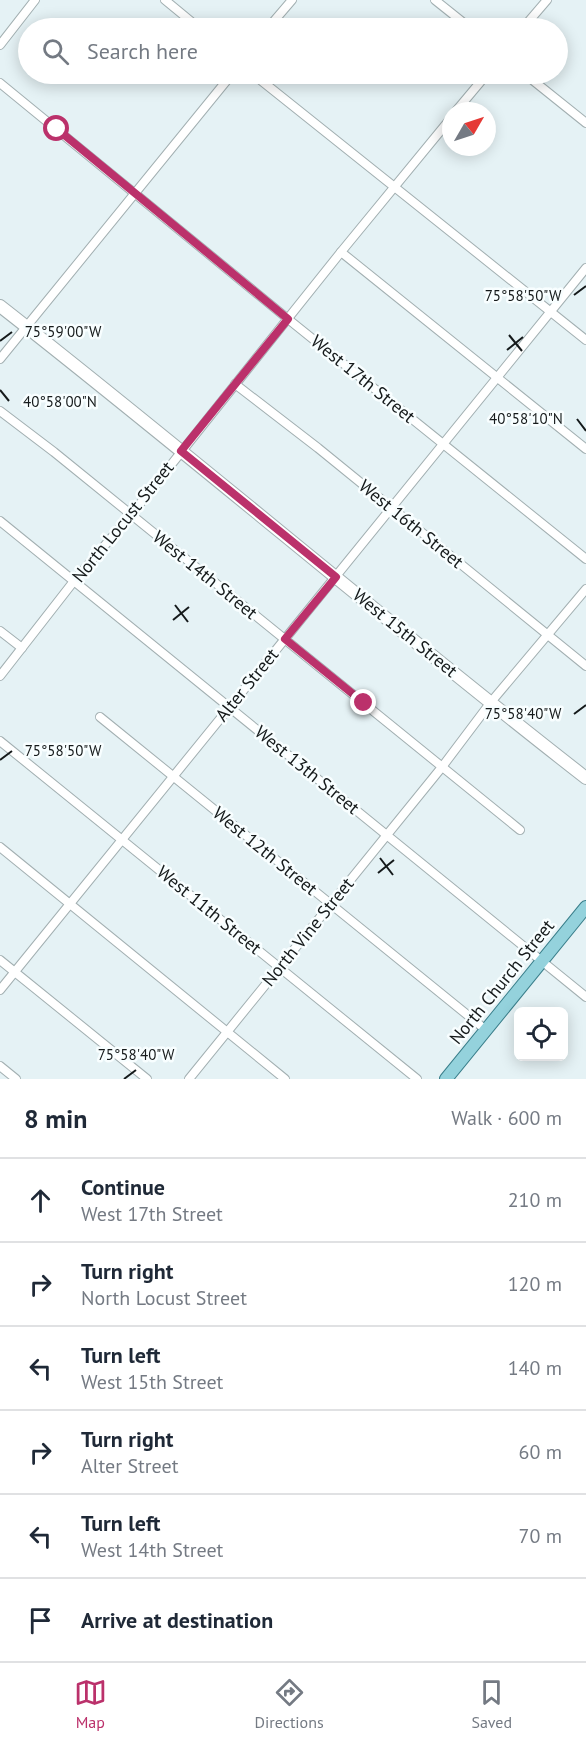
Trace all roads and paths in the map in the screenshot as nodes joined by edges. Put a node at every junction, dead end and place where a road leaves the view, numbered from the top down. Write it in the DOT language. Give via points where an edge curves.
graph roads {
  1 [pos="35,0"];
  2 [pos="165,0"];
  3 [pos="292,0"];
  4 [pos="435,0"];
  5 [pos="547,0"];
  6 [pos="21,18"];
  7 [pos="187,18"];
  8 [pos="277,18"];
  9 [pos="458,18"];
  10 [pos="532,18"];
  11 [pos="18,22"];
  12 [pos="0,45"];
  13 [pos="0,83"];
  14 [pos="224,84"];
  15 [pos="266,84"];
  16 [pos="479,84"];
  17 [pos="537,84"];
  18 [pos="464,102"];
  19 [pos="586,123"];
  20 [pos="442,129"];
  21 [pos="395,187"];
  22 [pos="135,192"];
  23 [pos="341,252"];
  24 [pos="586,268"];
  25 [pos="0,306"];
  26 [pos="550,313"];
  27 [pos="288,319"];
  28 [pos="26,326"];
  29 [pos="586,340"];
  30 [pos="0,359"];
  31 [pos="497,376"];
  32 [pos="235,384"];
  33 [pos="0,411"];
  34 [pos="443,443"];
  35 [pos="586,449"];
  36 [pos="181,451"];
  37 [pos="391,507"];
  38 [pos="131,515"];
  39 [pos="0,521"];
  40 [pos="586,560"];
  41 [pos="336,577"];
  42 [pos="74,581"];
  43 [pos="586,589"];
  44 [pos="0,631"];
  45 [pos="549,635"];
  46 [pos="285,639"];
  47 [pos="22,648"];
  48 [pos="586,666"];
  49 [pos="0,676"];
  50 [pos="491,702"];
  51 [pos="229,707"];
  52 [pos="100,717"];
  53 [pos="0,741"];
  54 [pos="442,767"];
  55 [pos="173,776"];
  56 [pos="586,778"];
  57 [pos="520,830"];
  58 [pos="387,835"];
  59 [pos="122,839"];
  60 [pos="0,847"];
  61 [pos="70,904"];
  62 [pos="331,904"];
  63 [pos="586,907"];
  64 [pos="0,960"];
  65 [pos="542,961"];
  66 [pos="280,967"];
  67 [pos="15,972"];
  68 [pos="0,990"];
  69 [pos="586,997"];
  70 [pos="486,1030"];
  71 [pos="227,1032"];
  72 [pos="0,1066"];
  73 [pos="16,1079"];
  74 [pos="147,1079"];
  75 [pos="189,1079"];
  76 [pos="285,1079"];
  77 [pos="417,1079"];
  78 [pos="446,1079"];
  1 -- 6 [label="street"];
  2 -- 7 [label="street"];
  3 -- 8 [label="street"];
  4 -- 9 [label="street"];
  5 -- 10 [label="street"];
  11 -- 12 [label="street"];
  13 -- 22 [label="street, West 17th Street"];
  14 -- 22 [label="street"];
  15 -- 21 [label="street"];
  16 -- 18 [label="street"];
  17 -- 19 [label="street"];
  20 -- 21 [label="street, North Locust Street"];
  21 -- 23 [label="street, North Locust Street"];
  21 -- 26 [label="street"];
  22 -- 27 [label="street, West 17th Street"];
  22 -- 28 [label="street"];
  23 -- 27 [label="street, North Locust Street"];
  23 -- 31 [label="street"];
  24 -- 26 [label="street, Alter Street"];
  25 -- 28 [label="main road, West 15th Street"];
  26 -- 29 [label="street"];
  26 -- 31 [label="street, Alter Street"];
  27 -- 32 [label="street, North Locust Street"];
  27 -- 34 [label="street, West 17th Street"];
  28 -- 30 [label="street"];
  28 -- 36 [label="main road, West 15th Street"];
  31 -- 34 [label="street, Alter Street"];
  31 -- 35 [label="street"];
  32 -- 36 [label="street, North Locust Street"];
  32 -- 37 [label="street, West 16th Street"];
  33 -- 38 [label="street, West 14th Street"];
  34 -- 37 [label="street, Alter Street"];
  34 -- 40 [label="street, West 17th Street"];
  36 -- 38 [label="street, North Locust Street"];
  36 -- 41 [label="main road, West 15th Street"];
  37 -- 41 [label="street, Alter Street"];
  37 -- 45 [label="street, West 16th Street"];
  38 -- 42 [label="street, North Locust Street"];
  38 -- 46 [label="street, West 14th Street"];
  39 -- 42 [label="street, West 13th Street"];
  41 -- 46 [label="street, Alter Street"];
  41 -- 50 [label="main road, West 15th Street"];
  42 -- 47 [label="street, North Locust Street"];
  42 -- 51 [label="street, West 13th Street"];
  43 -- 45 [label="street, North Vine Street"];
  44 -- 47 [label="street"];
  45 -- 48 [label="street, West 16th Street"];
  45 -- 50 [label="street, North Vine Street"];
  46 -- 51 [label="street, Alter Street"];
  46 -- 54 [label="street, West 14th Street"];
  47 -- 49 [label="street, North Locust Street"];
  50 -- 54 [label="street, North Vine Street"];
  50 -- 56 [label="main road, West 15th Street"];
  51 -- 55 [label="street, Alter Street"];
  51 -- 58 [label="street, West 13th Street"];
  52 -- 55 [label="street, West 12th Street"];
  53 -- 59 [label="street, West 11th Street"];
  54 -- 57 [label="street, West 14th Street"];
  54 -- 58 [label="street, North Vine Street"];
  55 -- 59 [label="street, Alter Street"];
  55 -- 62 [label="street, West 12th Street"];
  58 -- 62 [label="street, North Vine Street"];
  58 -- 65 [label="street, West 13th Street"];
  59 -- 61 [label="street, Alter Street"];
  59 -- 66 [label="street, West 11th Street"];
  60 -- 61 [label="street"];
  61 -- 67 [label="street, Alter Street"];
  61 -- 71 [label="street"];
  62 -- 66 [label="street, North Vine Street"];
  62 -- 70 [label="street, West 12th Street"];
  63 -- 65 [label="main road, North Church Street"];
  64 -- 67 [label="street"];
  65 -- 69 [label="street, West 13th Street"];
  65 -- 70 [label="main road, North Church Street"];
  66 -- 71 [label="street, North Vine Street"];
  66 -- 77 [label="street, West 11th Street"];
  67 -- 68 [label="street, Alter Street"];
  67 -- 74 [label="street"];
  70 -- 78 [label="main road, North Church Street"];
  71 -- 75 [label="street, North Vine Street"];
  71 -- 76 [label="street"];
  72 -- 73 [label="street"];
}
